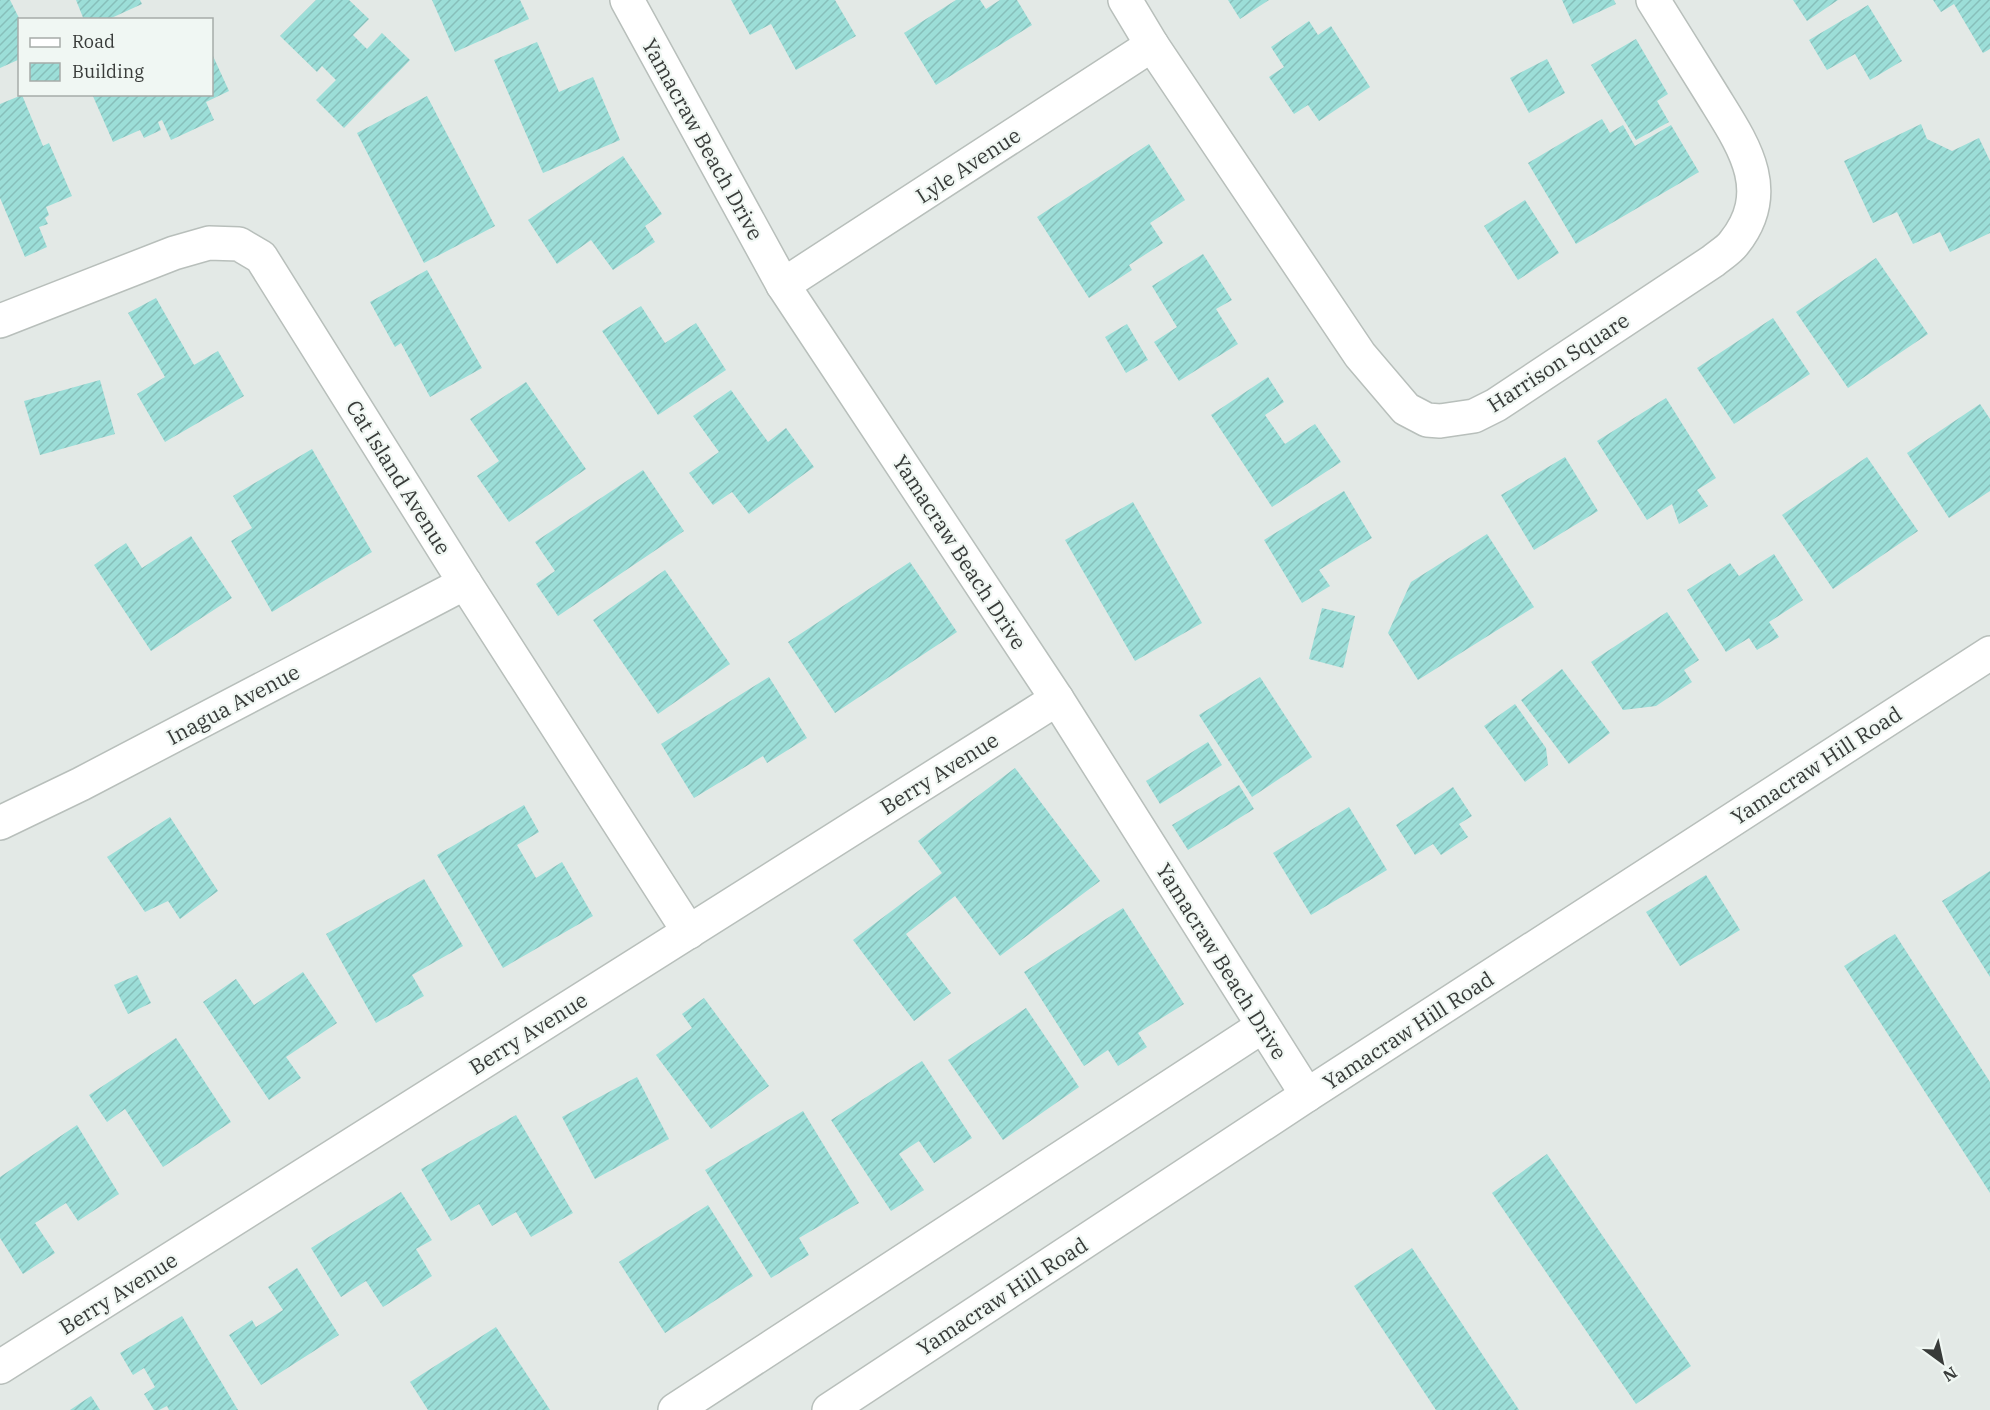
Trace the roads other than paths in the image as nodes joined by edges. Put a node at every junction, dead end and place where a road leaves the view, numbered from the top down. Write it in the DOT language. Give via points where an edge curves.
graph roads {
  1 [pos="627,0"];
  2 [pos="1125,0"];
  3 [pos="1653,0"];
  4 [pos="1152,45"];
  5 [pos="783,285"];
  6 [pos="0,321"];
  7 [pos="465,583"];
  8 [pos="1990,653"];
  9 [pos="1057,699"];
  10 [pos="0,822"];
  11 [pos="689,932"];
  12 [pos="1263,1026"];
  13 [pos="1307,1095"];
  14 [pos="0,1367"];
  15 [pos="675,1410"];
  16 [pos="829,1410"];
  1 -- 5 [label="street, Yamacraw Beach Drive"];
  2 -- 4 [label="street, Harrison Square"];
  3 -- 4 [label="street, Harrison Square" via="1740,139 1751,164 1755,190 1745,225 1733,244 1713,261 1496,405 1474,416 1440,422 1406,409 1360,355"];
  4 -- 5 [label="street, Lyle Avenue"];
  5 -- 9 [label="street, Yamacraw Beach Drive"];
  6 -- 7 [label="street, Cat Island Avenue" via="174,253 209,243 239,244 261,257"];
  7 -- 10 [label="street, Inagua Avenue"];
  7 -- 11 [label="street, Cat Island Avenue"];
  8 -- 13 [label="street, Yamacraw Hill Road"];
  9 -- 11 [label="street, Berry Avenue"];
  9 -- 12 [label="street, Yamacraw Beach Drive"];
  11 -- 14 [label="street, Berry Avenue"];
  12 -- 13 [label="street, Yamacraw Beach Drive"];
  12 -- 15 [label="street"];
  13 -- 16 [label="street, Yamacraw Hill Road"];
}
